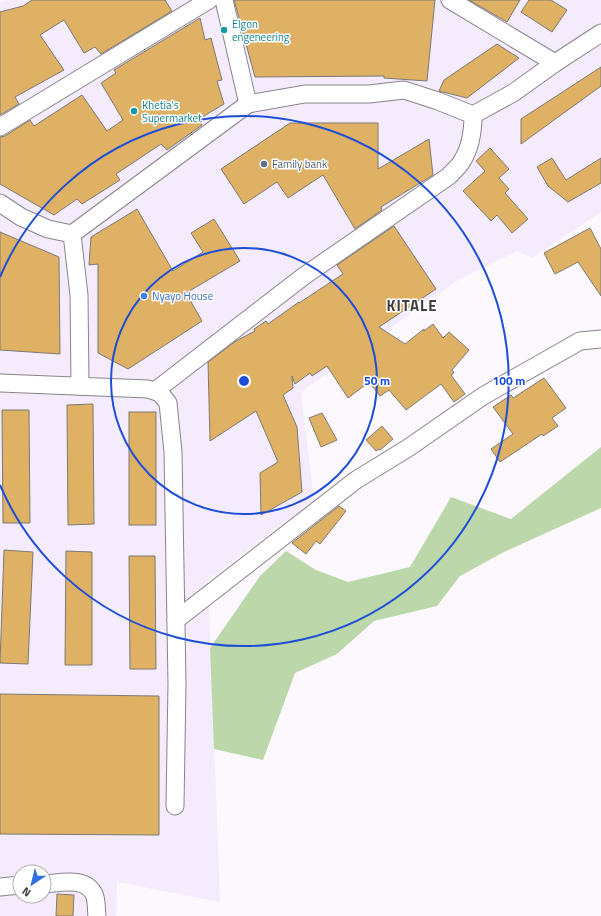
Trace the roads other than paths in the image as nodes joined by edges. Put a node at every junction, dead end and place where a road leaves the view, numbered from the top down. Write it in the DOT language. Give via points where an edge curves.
graph roads {
  1 [pos="209,0"];
  2 [pos="224,0"];
  3 [pos="450,0"];
  4 [pos="601,33"];
  5 [pos="555,63"];
  6 [pos="248,104"];
  7 [pos="473,115"];
  8 [pos="0,127"];
  9 [pos="0,203"];
  10 [pos="72,234"];
  11 [pos="601,339"];
  12 [pos="0,383"];
  13 [pos="80,386"];
  14 [pos="155,391"];
  15 [pos="176,620"];
  16 [pos="175,806"];
  17 [pos="52,884"];
  18 [pos="12,886"];
  19 [pos="0,887"];
  20 [pos="97,916"];
  1 -- 8 [label="street"];
  2 -- 6 [label="street"];
  3 -- 5 [label="street"];
  4 -- 5 [label="street"];
  5 -- 7 [label="street" via="512,93"];
  6 -- 7 [label="street" via="305,94 369,94 404,90"];
  6 -- 10 [label="street"];
  7 -- 14 [label="street" via="473,132 469,146 462,162 448,176 304,276"];
  9 -- 10 [label="street" via="48,229"];
  10 -- 13 [label="street" via="79,295"];
  11 -- 15 [label="street" via="580,341 490,392 356,480"];
  12 -- 13 [label="street"];
  13 -- 14 [label="street"];
  14 -- 15 [label="street" via="168,403 172,445"];
  15 -- 16 [label="street"];
  17 -- 20 [label="street" via="80,882 88,885 94,894"];
  18 -- 19 [label="street"];
}
